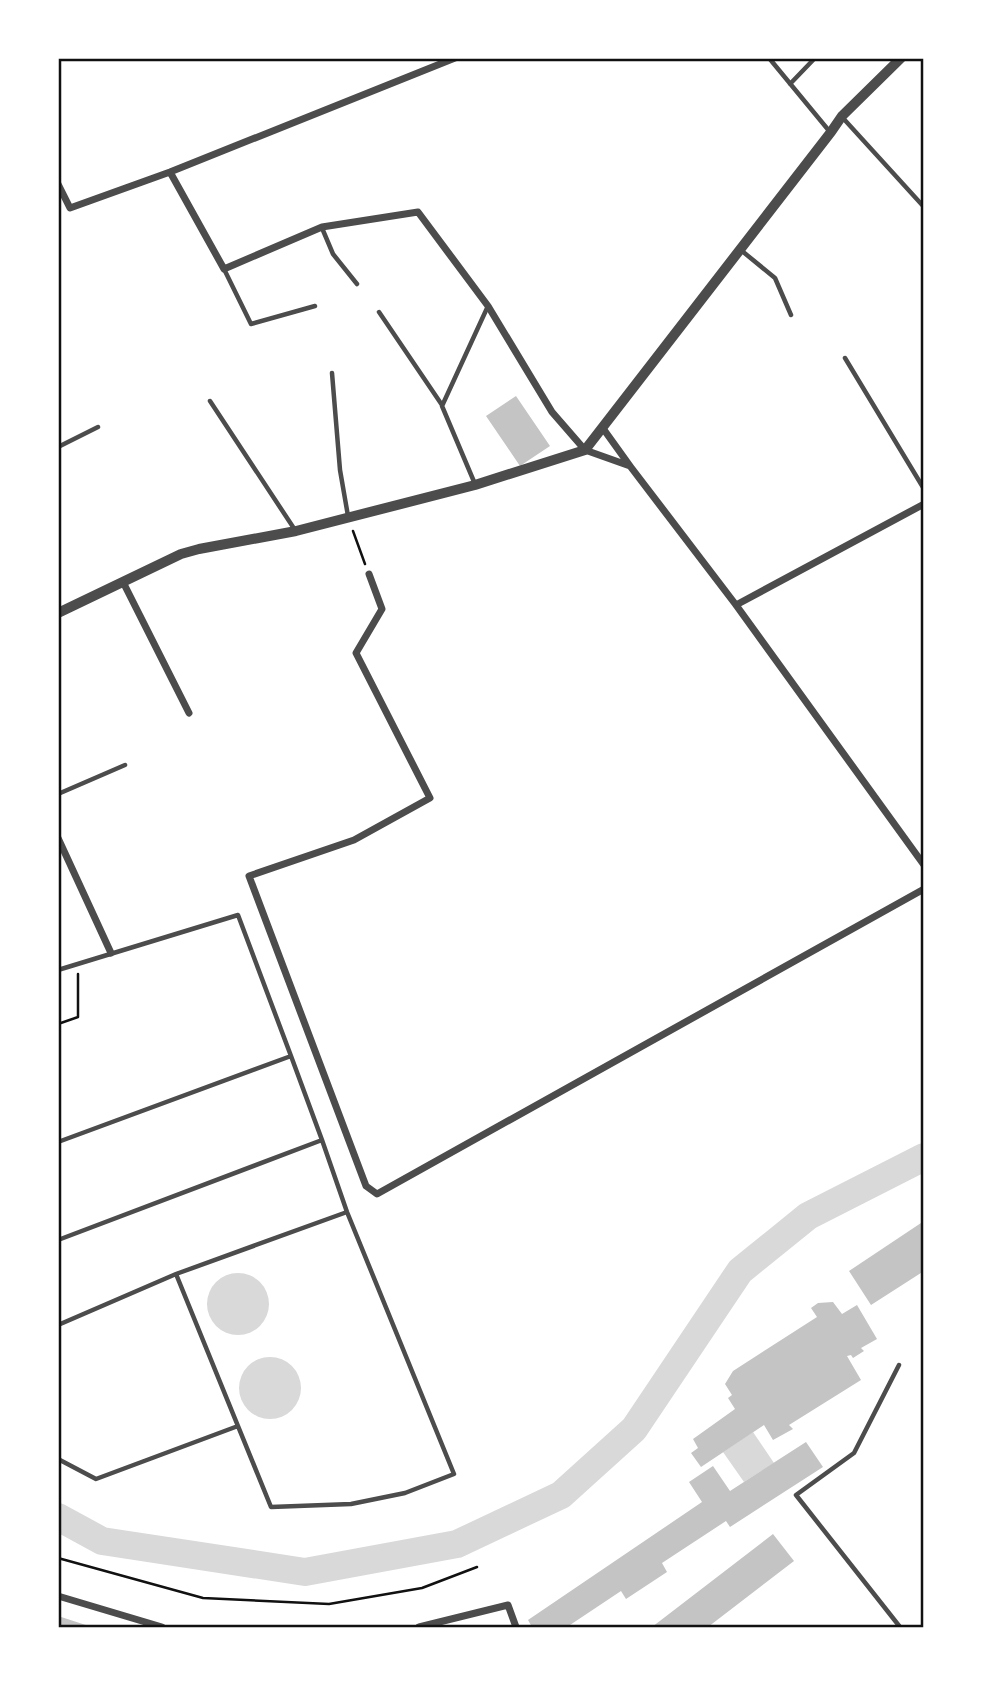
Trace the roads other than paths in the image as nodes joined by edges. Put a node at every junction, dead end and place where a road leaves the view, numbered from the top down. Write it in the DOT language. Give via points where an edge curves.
graph roads {
  1 [pos="455,58"];
  2 [pos="769,58"];
  3 [pos="815,58"];
  4 [pos="901,58"];
  5 [pos="790,84"];
  6 [pos="842,117"];
  7 [pos="831,132"];
  8 [pos="170,172"];
  9 [pos="58,184"];
  10 [pos="924,207"];
  11 [pos="322,227"];
  12 [pos="740,250"];
  13 [pos="223,269"];
  14 [pos="357,284"];
  15 [pos="315,306"];
  16 [pos="488,306"];
  17 [pos="379,312"];
  18 [pos="791,315"];
  19 [pos="845,358"];
  20 [pos="332,373"];
  21 [pos="209,401"];
  22 [pos="442,406"];
  23 [pos="98,427"];
  24 [pos="602,427"];
  25 [pos="58,447"];
  26 [pos="585,450"];
  27 [pos="630,466"];
  28 [pos="475,485"];
  29 [pos="924,489"];
  30 [pos="924,504"];
  31 [pos="348,516"];
  32 [pos="296,531"];
  33 [pos="369,574"];
  34 [pos="123,582"];
  35 [pos="736,605"];
  36 [pos="58,613"];
  37 [pos="189,713"];
  38 [pos="125,765"];
  39 [pos="58,794"];
  40 [pos="58,838"];
  41 [pos="924,865"];
  42 [pos="924,888"];
  43 [pos="111,953"];
  44 [pos="58,970"];
  45 [pos="291,1056"];
  46 [pos="322,1140"];
  47 [pos="58,1142"];
  48 [pos="347,1212"];
  49 [pos="58,1240"];
  50 [pos="176,1274"];
  51 [pos="58,1325"];
  52 [pos="899,1365"];
  53 [pos="238,1426"];
  54 [pos="58,1459"];
  55 [pos="58,1596"];
  56 [pos="162,1627"];
  57 [pos="419,1627"];
  58 [pos="516,1627"];
  59 [pos="900,1627"];
  1 -- 8 [label="street"];
  2 -- 5 [label="lane"];
  3 -- 5 [label="lane"];
  4 -- 6 [label="street"];
  5 -- 7 [label="lane"];
  6 -- 7 [label="street"];
  6 -- 10 [label="lane"];
  7 -- 12 [label="street"];
  8 -- 9 [label="street" via="70,208"];
  8 -- 13 [label="street"];
  11 -- 13 [label="street"];
  11 -- 14 [label="lane" via="333,254"];
  11 -- 16 [label="street" via="418,212"];
  12 -- 18 [label="lane" via="775,278"];
  12 -- 24 [label="street"];
  13 -- 15 [label="lane" via="251,324"];
  16 -- 22 [label="lane"];
  16 -- 26 [label="street" via="552,412"];
  17 -- 22 [label="lane"];
  19 -- 29 [label="lane"];
  20 -- 31 [label="lane"];
  21 -- 32 [label="lane"];
  22 -- 28 [label="lane"];
  23 -- 25 [label="lane"];
  24 -- 26 [label="street"];
  24 -- 27 [label="street"];
  26 -- 27 [label="street"];
  26 -- 28 [label="street"];
  27 -- 35 [label="street"];
  28 -- 31 [label="street"];
  30 -- 35 [label="street"];
  31 -- 32 [label="street"];
  32 -- 34 [label="street" via="181,554"];
  33 -- 42 [label="street" via="382,609 356,653 430,798 354,840 249,876 366,1186 377,1195"];
  34 -- 36 [label="street"];
  34 -- 37 [label="street"];
  35 -- 41 [label="street"];
  38 -- 39 [label="lane"];
  40 -- 43 [label="street"];
  43 -- 44 [label="lane"];
  43 -- 45 [label="lane" via="238,915"];
  45 -- 46 [label="lane"];
  45 -- 47 [label="lane"];
  46 -- 48 [label="lane"];
  46 -- 49 [label="lane"];
  48 -- 50 [label="lane"];
  48 -- 53 [label="lane" via="453,1474 405,1493 351,1504 271,1507"];
  50 -- 51 [label="lane"];
  50 -- 53 [label="lane"];
  52 -- 59 [label="lane" via="854,1453 796,1495"];
  53 -- 54 [label="lane" via="96,1479"];
  55 -- 56 [label="street"];
  57 -- 58 [label="street" via="508,1605"];
}
